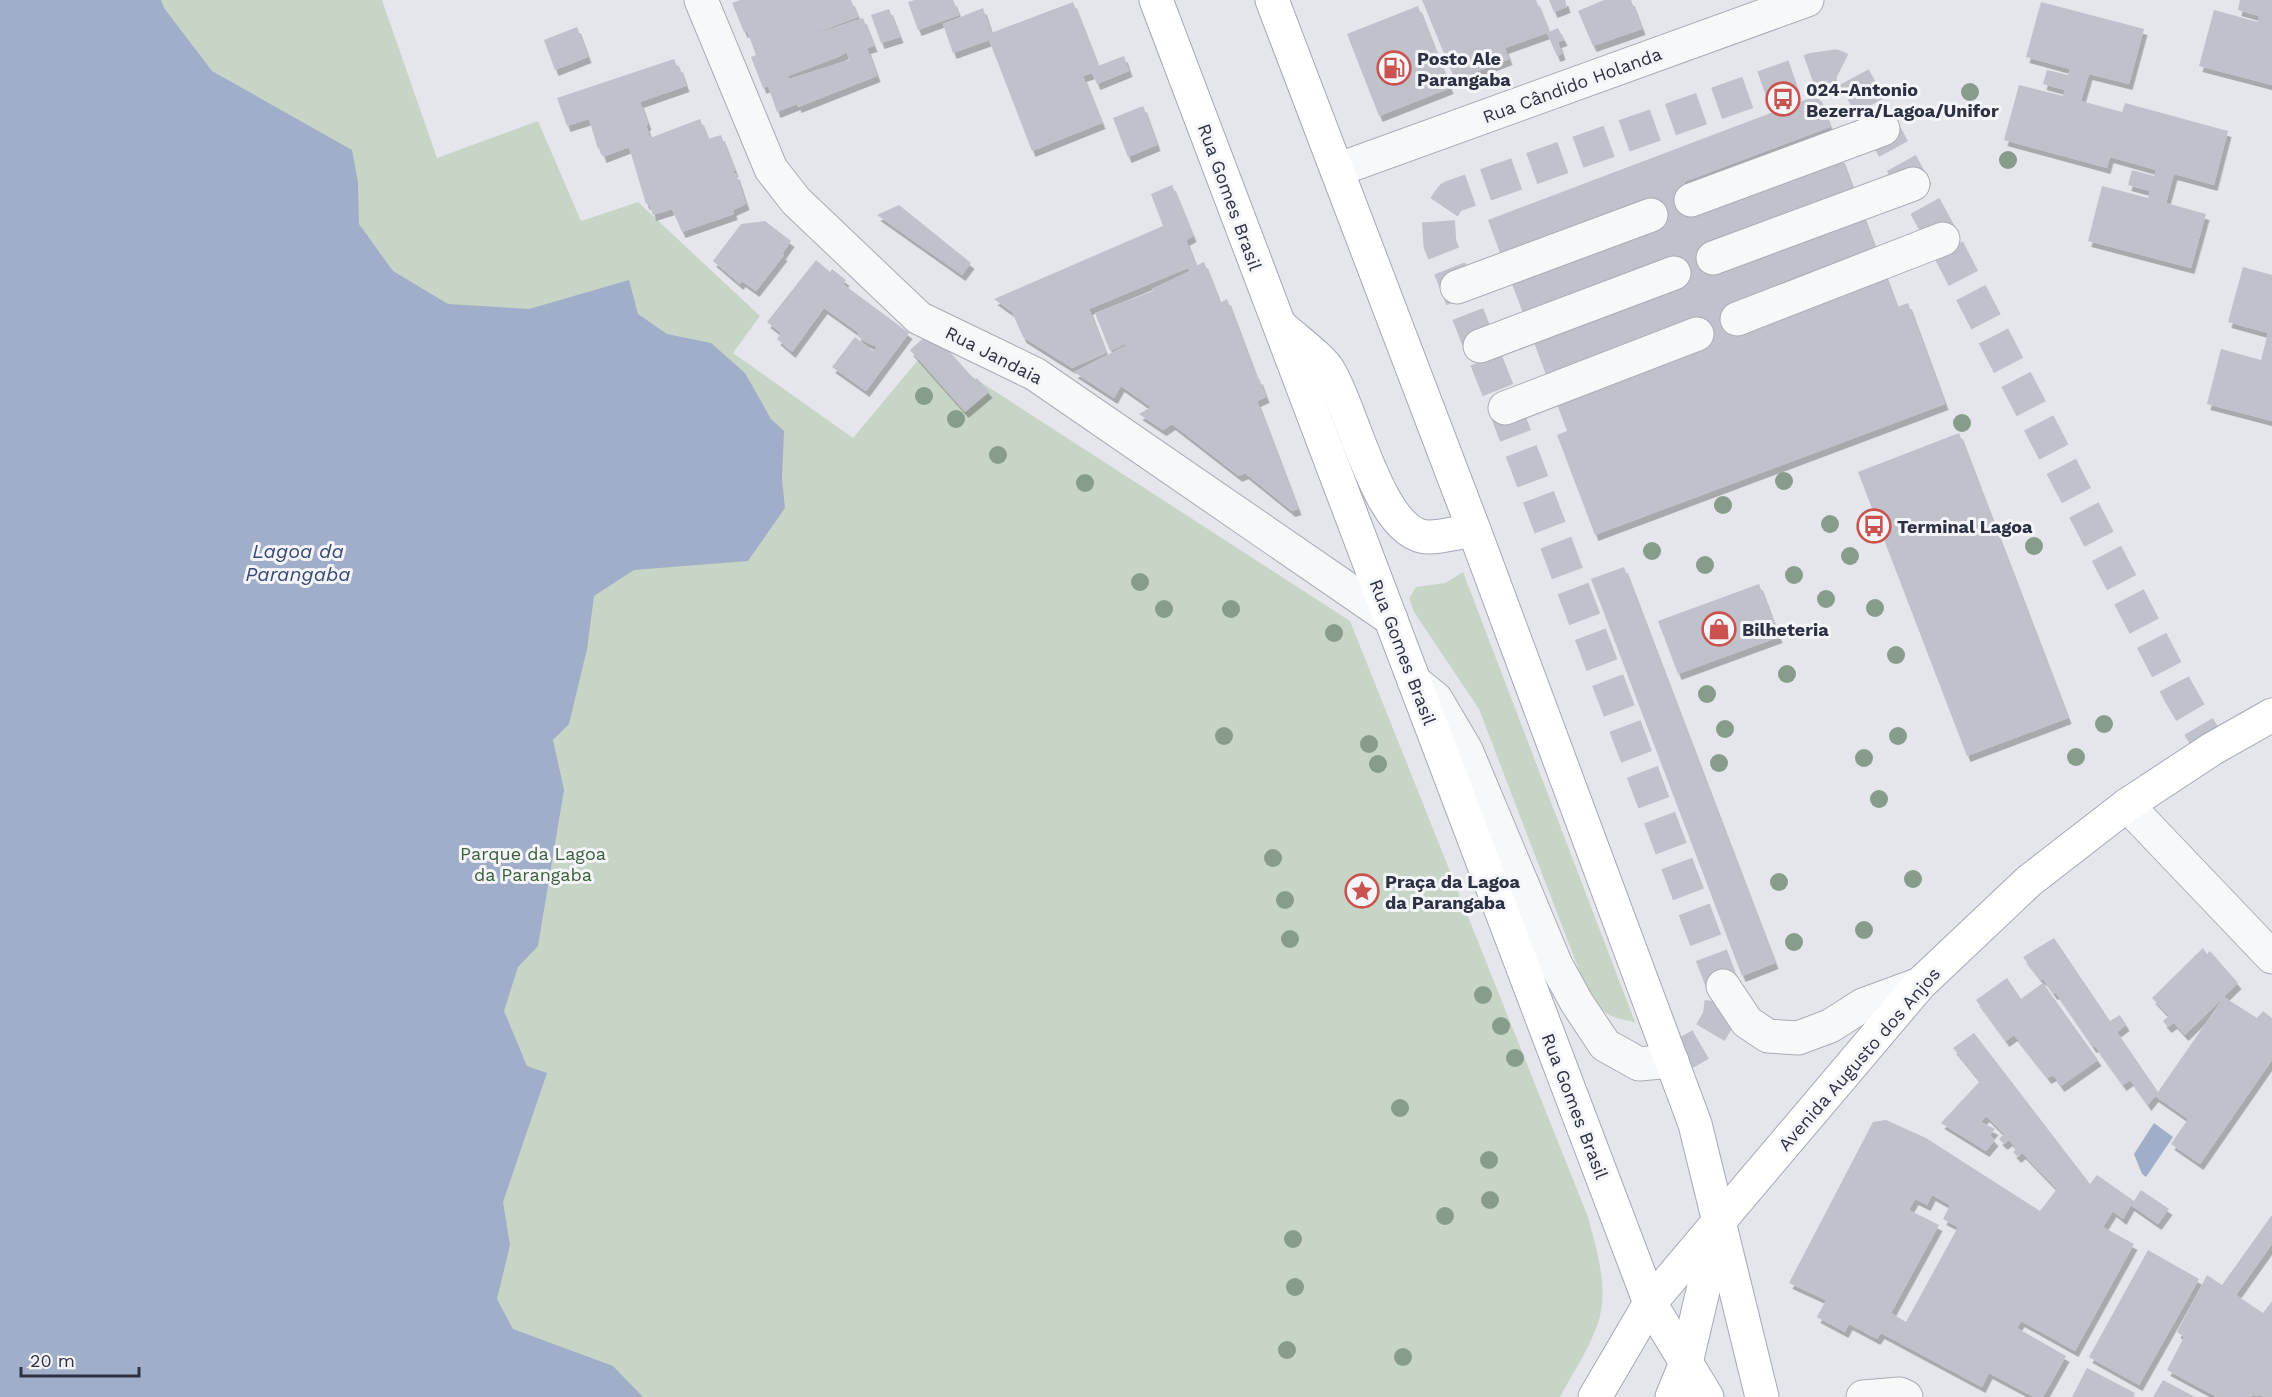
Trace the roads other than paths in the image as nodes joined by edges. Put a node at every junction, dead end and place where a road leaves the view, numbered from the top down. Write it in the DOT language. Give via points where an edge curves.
graph roads {
  1 [pos="701,0"];
  2 [pos="1156,0"];
  3 [pos="1272,0"];
  4 [pos="1807,0"];
  5 [pos="1883,129"];
  6 [pos="1337,170"];
  7 [pos="1913,184"];
  8 [pos="1691,200"];
  9 [pos="1651,215"];
  10 [pos="1943,239"];
  11 [pos="1713,258"];
  12 [pos="1674,273"];
  13 [pos="1457,288"];
  14 [pos="1737,319"];
  15 [pos="1277,322"];
  16 [pos="1697,334"];
  17 [pos="1480,346"];
  18 [pos="1505,408"];
  19 [pos="1474,530"];
  20 [pos="1390,619"];
  21 [pos="1414,681"];
  22 [pos="2272,715"];
  23 [pos="2127,805"];
  24 [pos="2272,957"];
  25 [pos="1920,984"];
  26 [pos="1723,986"];
  27 [pos="1672,1061"];
  28 [pos="1719,1223"];
  29 [pos="1650,1303"];
  30 [pos="1686,1363"];
  31 [pos="1595,1397"];
  32 [pos="1672,1397"];
  33 [pos="1707,1397"];
  34 [pos="1762,1397"];
  35 [pos="1863,1397"];
  36 [pos="1906,1397"];
  1 -- 20 [label="street, Rua Jandaia" via="771,169 796,201 919,318 1035,374"];
  2 -- 15 [label="main road, Rua Gomes Brasil"];
  3 -- 6 [label="main road"];
  4 -- 6 [label="street, Rua Cândido Holanda"];
  5 -- 8 [label="street"];
  6 -- 19 [label="main road"];
  7 -- 11 [label="street"];
  9 -- 13 [label="street"];
  10 -- 14 [label="street"];
  12 -- 17 [label="street"];
  15 -- 19 [label="main road" via="1329,370 1377,485 1391,512 1408,530 1427,538"];
  15 -- 20 [label="main road, Rua Gomes Brasil"];
  16 -- 18 [label="street"];
  19 -- 27 [label="main road"];
  20 -- 21 [label="main road, Rua Gomes Brasil"];
  21 -- 27 [label="street" via="1436,699 1466,750 1556,965 1605,1045 1638,1064"];
  21 -- 29 [label="main road, Rua Gomes Brasil"];
  22 -- 23 [label="main road, Avenida Augusto dos Anjos"];
  23 -- 24 [label="street"];
  23 -- 25 [label="main road, Avenida Augusto dos Anjos" via="2029,881"];
  25 -- 26 [label="street" via="1863,1005 1830,1026 1798,1038 1768,1036 1747,1022"];
  25 -- 28 [label="main road, Avenida Augusto dos Anjos"];
  27 -- 28 [label="main road" via="1695,1124"];
  28 -- 29 [label="main road, Avenida Augusto dos Anjos"];
  28 -- 30 [label="main road"];
  28 -- 34 [label="main road"];
  29 -- 30 [label="main road, Rua Gomes Brasil"];
  29 -- 31 [label="main road, Avenida Augusto dos Anjos"];
  30 -- 32 [label="main road"];
  30 -- 33 [label="main road, Rua Gomes Brasil"];
  35 -- 36 [label="street"];
}
